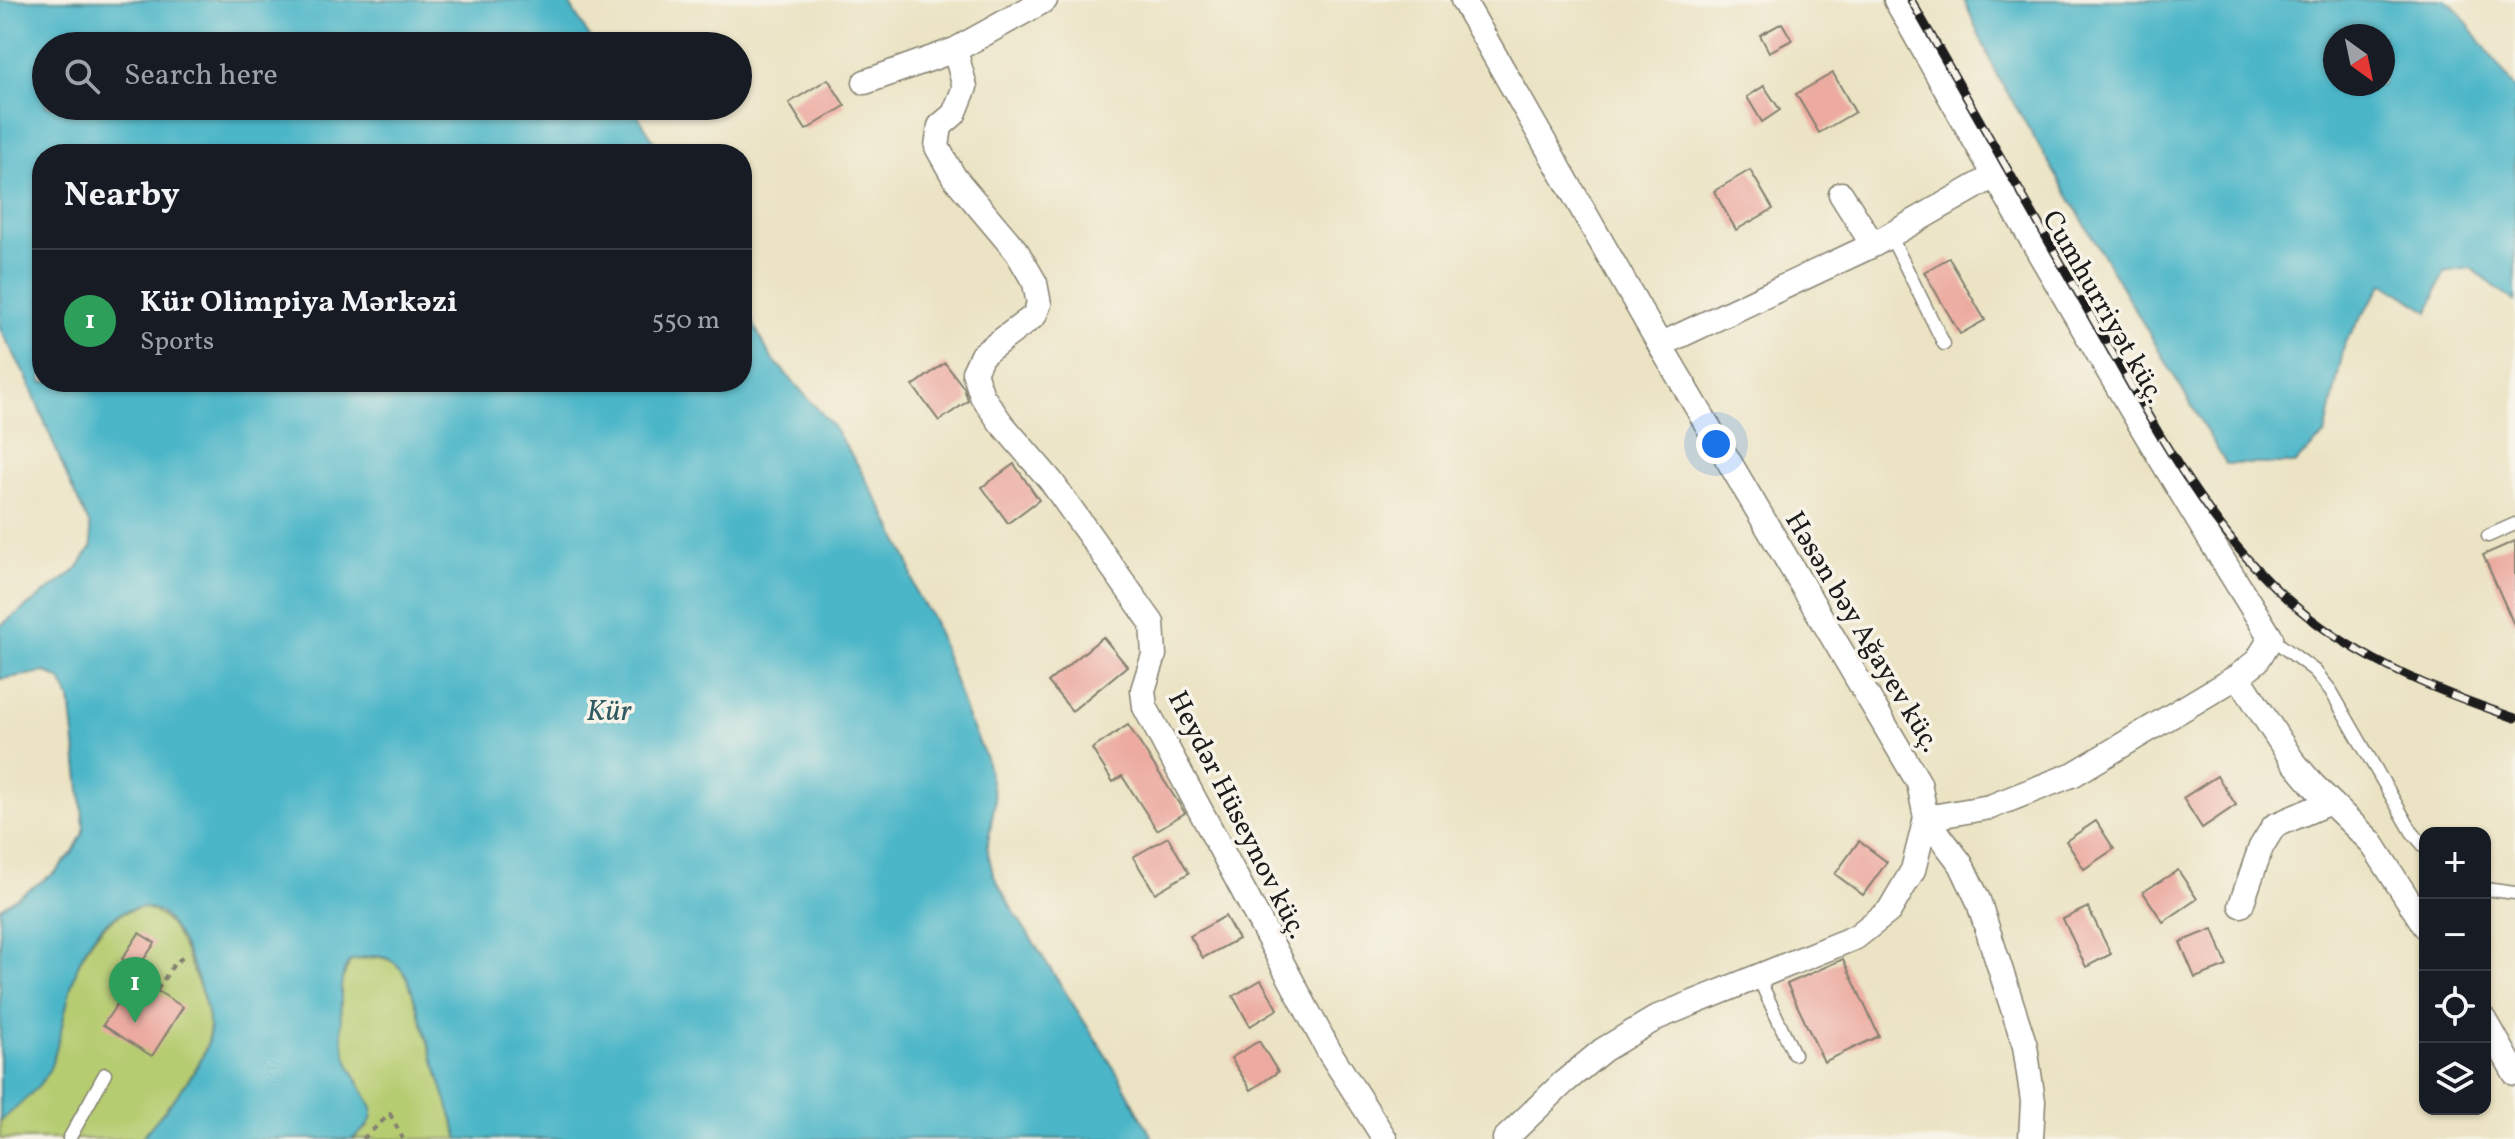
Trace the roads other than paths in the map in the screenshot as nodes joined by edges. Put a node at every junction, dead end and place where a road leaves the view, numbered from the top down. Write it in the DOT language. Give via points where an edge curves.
graph roads {
  1 [pos="1045,0"];
  2 [pos="1463,0"];
  3 [pos="1896,0"];
  4 [pos="955,50"];
  5 [pos="865,82"];
  6 [pos="1994,176"];
  7 [pos="1841,194"];
  8 [pos="1881,240"];
  9 [pos="1944,344"];
  10 [pos="1660,345"];
  11 [pos="2515,524"];
  12 [pos="2488,536"];
  13 [pos="2271,638"];
  14 [pos="2238,676"];
  15 [pos="2330,802"];
  16 [pos="1926,818"];
  17 [pos="2419,840"];
  18 [pos="2491,890"];
  19 [pos="2515,893"];
  20 [pos="2241,905"];
  21 [pos="2419,917"];
  22 [pos="1758,977"];
  23 [pos="2491,1031"];
  24 [pos="1794,1054"];
  25 [pos="2515,1073"];
  26 [pos="105,1074"];
  27 [pos="69,1139"];
  28 [pos="1385,1139"];
  29 [pos="1505,1139"];
  30 [pos="2031,1139"];
  1 -- 4 [label="street"];
  2 -- 10 [label="street, Həsən bəy Ağayev küç."];
  3 -- 6 [label="street, Cumhurriyət küç."];
  4 -- 5 [label="street"];
  4 -- 28 [label="street, Heydər Hüseynov küç." via="965,87 954,114 940,126 937,147 954,177 1017,252 1035,283 1039,304 1034,316 982,355 974,372 982,396 1051,481 1152,623 1154,655 1143,690 1145,707 1330,1053"];
  6 -- 8 [label="street"];
  6 -- 13 [label="street, Cumhurriyət küç."];
  7 -- 8 [label="street"];
  8 -- 9 [label="lane"];
  8 -- 10 [label="street"];
  10 -- 16 [label="street, Həsən bəy Ağayev küç." via="1919,783"];
  11 -- 12 [label="lane"];
  13 -- 14 [label="street" via="2257,661"];
  13 -- 17 [label="lane" via="2315,671 2331,691"];
  14 -- 15 [label="street" via="2292,760"];
  14 -- 16 [label="street" via="2074,774 1990,807"];
  15 -- 20 [label="street" via="2274,826"];
  15 -- 21 [label="street" via="2371,842"];
  16 -- 22 [label="street, Həsən bəy Ağayev küç." via="1913,870 1889,911 1856,937"];
  16 -- 30 [label="street" via="1961,864 1983,914 2025,1046 2033,1101"];
  18 -- 19 [label="lane"];
  22 -- 24 [label="lane"];
  22 -- 29 [label="street, Həsən bəy Ağayev küç." via="1658,1017 1603,1050"];
  23 -- 25 [label="street"];
  26 -- 27 [label="lane"];
}
